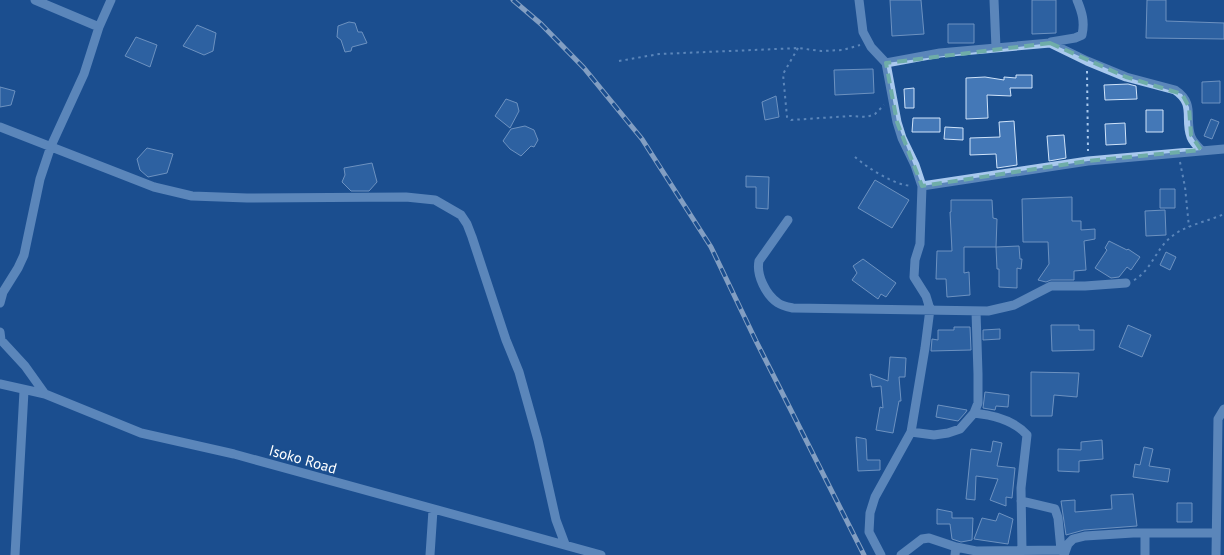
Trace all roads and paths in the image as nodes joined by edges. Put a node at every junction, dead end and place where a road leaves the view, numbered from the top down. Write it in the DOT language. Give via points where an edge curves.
graph roads {
  1 [pos="36,0"];
  2 [pos="111,0"];
  3 [pos="859,0"];
  4 [pos="994,0"];
  5 [pos="1077,0"];
  6 [pos="99,27"];
  7 [pos="868,42"];
  8 [pos="1050,42"];
  9 [pos="798,48"];
  10 [pos="996,48"];
  11 [pos="619,61"];
  12 [pos="1087,61"];
  13 [pos="886,63"];
  14 [pos="892,96"];
  15 [pos="0,127"];
  16 [pos="51,146"];
  17 [pos="1224,149"];
  18 [pos="1201,150"];
  19 [pos="1178,152"];
  20 [pos="855,157"];
  21 [pos="1088,161"];
  22 [pos="922,186"];
  23 [pos="1224,214"];
  24 [pos="788,220"];
  25 [pos="1189,227"];
  26 [pos="1126,283"];
  27 [pos="0,303"];
  28 [pos="930,310"];
  29 [pos="976,311"];
  30 [pos="0,332"];
  31 [pos="0,384"];
  32 [pos="24,391"];
  33 [pos="45,394"];
  34 [pos="1224,409"];
  35 [pos="974,413"];
  36 [pos="911,432"];
  37 [pos="1021,501"];
  38 [pos="433,510"];
  39 [pos="1216,533"];
  40 [pos="1145,534"];
  41 [pos="565,544"];
  42 [pos="1218,548"];
  43 [pos="956,551"];
  44 [pos="1022,551"];
  45 [pos="1064,552"];
  46 [pos="15,555"];
  47 [pos="430,555"];
  48 [pos="601,555"];
  49 [pos="881,555"];
  50 [pos="901,555"];
  51 [pos="1144,555"];
  1 -- 6 [label="street"];
  2 -- 6 [label="street"];
  3 -- 7 [label="street" via="863,32"];
  4 -- 10 [label="street"];
  5 -- 8 [label="street" via="1084,26 1082,35"];
  6 -- 16 [label="street" via="84,74"];
  7 -- 9 [label="path" via="843,50 821,52"];
  7 -- 13 [label="street"];
  8 -- 10 [label="street"];
  8 -- 12 [label="street"];
  9 -- 11 [label="path" via="659,54"];
  9 -- 14 [label="path" via="784,74 787,117 791,120 867,117 875,114"];
  10 -- 13 [label="street" via="940,53"];
  12 -- 18 [label="street" via="1182,94 1189,107 1190,134"];
  12 -- 21 [label="path"];
  13 -- 14 [label="street"];
  14 -- 22 [label="street" via="902,138"];
  15 -- 16 [label="street"];
  16 -- 27 [label="street" via="40,179 24,255"];
  16 -- 41 [label="street" via="154,187 192,196 406,197 435,200 461,215 472,237 519,372"];
  17 -- 18 [label="street"];
  18 -- 19 [label="street"];
  19 -- 21 [label="street"];
  19 -- 25 [label="path"];
  20 -- 22 [label="path" via="869,169 900,184"];
  21 -- 22 [label="street"];
  22 -- 28 [label="street" via="920,244 914,277 926,296"];
  23 -- 25 [label="path"];
  24 -- 28 [label="street" via="757,268 768,292 780,305 809,309"];
  25 -- 26 [label="path" via="1171,236 1137,279"];
  26 -- 29 [label="street" via="1051,286 1000,310"];
  28 -- 29 [label="street"];
  28 -- 36 [label="street"];
  29 -- 35 [label="street" via="978,403"];
  30 -- 33 [label="street" via="1,340"];
  31 -- 32 [label="street, Isoko Road"];
  32 -- 33 [label="street, Isoko Road"];
  32 -- 46 [label="street"];
  33 -- 38 [label="street, Isoko Road" via="141,433 234,454"];
  34 -- 39 [label="street" via="1218,419"];
  35 -- 36 [label="street" via="960,429 948,433"];
  35 -- 37 [label="street" via="1006,420 1027,435"];
  36 -- 49 [label="street" via="875,497 870,513 869,532"];
  37 -- 44 [label="street"];
  37 -- 45 [label="street" via="1055,509"];
  38 -- 41 [label="street, Isoko Road"];
  38 -- 47 [label="street"];
  39 -- 40 [label="street"];
  39 -- 42 [label="street"];
  40 -- 45 [label="street" via="1085,536 1073,539"];
  40 -- 51 [label="street"];
  41 -- 48 [label="street, Isoko Road"];
  43 -- 44 [label="street"];
  43 -- 50 [label="street" via="929,538 922,539"];
  44 -- 45 [label="street"];
}
